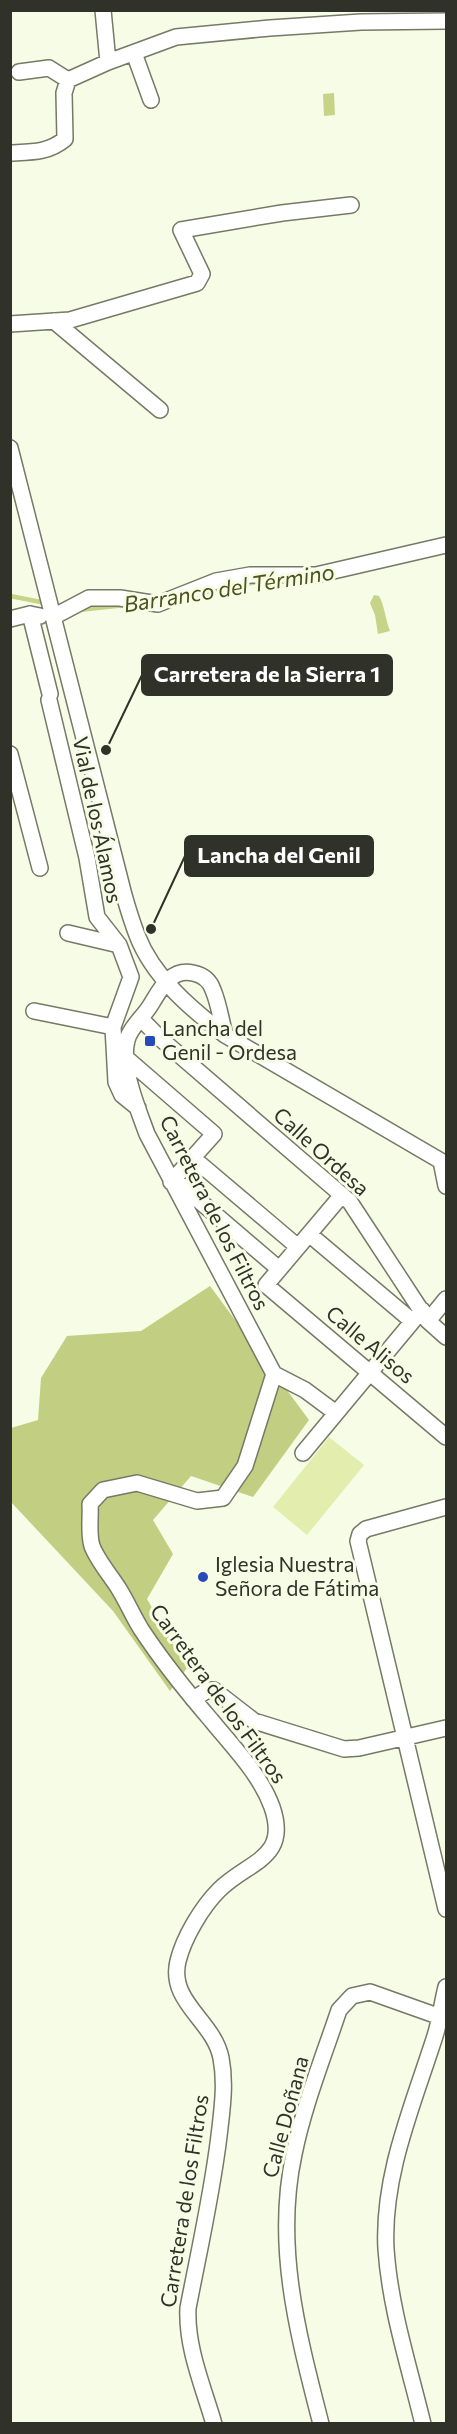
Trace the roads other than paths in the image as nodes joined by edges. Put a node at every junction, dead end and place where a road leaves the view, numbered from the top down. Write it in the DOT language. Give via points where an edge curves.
graph roads {
  1 [pos="103,10"];
  2 [pos="447,21"];
  3 [pos="134,53"];
  4 [pos="108,62"];
  5 [pos="19,72"];
  6 [pos="68,80"];
  7 [pos="152,100"];
  8 [pos="10,153"];
  9 [pos="351,205"];
  10 [pos="54,321"];
  11 [pos="10,324"];
  12 [pos="160,410"];
  13 [pos="10,448"];
  14 [pos="447,545"];
  15 [pos="10,606"];
  16 [pos="30,614"];
  17 [pos="53,617"];
  18 [pos="10,619"];
  19 [pos="10,754"];
  20 [pos="40,868"];
  21 [pos="68,933"];
  22 [pos="119,945"];
  23 [pos="166,982"];
  24 [pos="34,1011"];
  25 [pos="141,1019"];
  26 [pos="113,1027"];
  27 [pos="225,1035"];
  28 [pos="125,1057"];
  29 [pos="138,1108"];
  30 [pos="194,1158"];
  31 [pos="444,1162"];
  32 [pos="173,1181"];
  33 [pos="447,1186"];
  34 [pos="342,1195"];
  35 [pos="309,1234"];
  36 [pos="298,1247"];
  37 [pos="279,1269"];
  38 [pos="447,1299"];
  39 [pos="421,1318"];
  40 [pos="447,1337"];
  41 [pos="370,1372"];
  42 [pos="274,1374"];
  43 [pos="336,1413"];
  44 [pos="446,1435"];
  45 [pos="303,1453"];
  46 [pos="447,1507"];
  47 [pos="193,1699"];
  48 [pos="447,1728"];
  49 [pos="405,1737"];
  50 [pos="447,1908"];
  51 [pos="447,1987"];
  52 [pos="442,2018"];
  53 [pos="214,2424"];
  54 [pos="321,2424"];
  55 [pos="423,2424"];
  1 -- 4 [label="street"];
  2 -- 3 [label="street" via="350,22 176,37"];
  3 -- 4 [label="street"];
  3 -- 7 [label="street"];
  4 -- 6 [label="street"];
  5 -- 6 [label="street" via="49,68"];
  6 -- 8 [label="street" via="63,93 65,139 42,152"];
  9 -- 10 [label="street" via="181,230 202,274 196,283 70,320"];
  10 -- 11 [label="street"];
  10 -- 12 [label="street"];
  13 -- 17 [label="street"];
  14 -- 17 [label="street" via="316,575 250,574 216,581 158,604 89,598"];
  15 -- 16 [label="street"];
  16 -- 17 [label="street"];
  16 -- 18 [label="street"];
  16 -- 22 [label="street, Vial de los Álamos" via="97,917"];
  17 -- 23 [label="street" via="124,896 137,937"];
  19 -- 20 [label="street"];
  21 -- 22 [label="street"];
  22 -- 26 [label="street, Vial de los Álamos" via="131,977"];
  23 -- 25 [label="street, Carretera de los Filtros"];
  23 -- 27 [label="street"];
  23 -- 27 [label="street" via="187,971 208,980"];
  24 -- 26 [label="street"];
  25 -- 28 [label="street, Carretera de los Filtros" via="131,1030"];
  25 -- 34 [label="street, Calle Ordesa"];
  26 -- 29 [label="street, Vial de los Álamos" via="116,1082 122,1095"];
  27 -- 31 [label="street"];
  28 -- 29 [label="street, Carretera de los Filtros"];
  28 -- 30 [label="street" via="214,1134"];
  29 -- 32 [label="street, Carretera de los Filtros" via="147,1134"];
  30 -- 32 [label="street"];
  30 -- 36 [label="street"];
  31 -- 33 [label="street"];
  32 -- 37 [label="street"];
  32 -- 42 [label="street, Carretera de los Filtros"];
  34 -- 35 [label="street"];
  34 -- 39 [label="street, Calle Ordesa"];
  35 -- 36 [label="street"];
  35 -- 39 [label="street"];
  36 -- 37 [label="street"];
  37 -- 41 [label="street, Calle Alisos" via="266,1285"];
  38 -- 39 [label="street"];
  39 -- 40 [label="street, Calle Ordesa"];
  39 -- 41 [label="street"];
  41 -- 43 [label="street"];
  41 -- 44 [label="street, Calle Alisos"];
  42 -- 43 [label="street"];
  42 -- 47 [label="street, Carretera de los Filtros" via="245,1466 223,1498 197,1501 137,1483 103,1490 90,1504 92,1545 142,1630"];
  43 -- 45 [label="street"];
  46 -- 49 [label="street" via="366,1529 358,1541"];
  47 -- 49 [label="street" via="214,1690 254,1721 344,1749"];
  47 -- 53 [label="street, Carretera de los Filtros" via="260,1782 271,1804 277,1832 274,1844 261,1860 232,1879 206,1906 188,1937 176,1974 190,2009 216,2041 224,2080 216,2166 187,2324"];
  48 -- 49 [label="street"];
  49 -- 50 [label="street"];
  51 -- 52 [label="street"];
  52 -- 54 [label="street, Calle Doñana" via="370,1992 352,1996 339,2010 303,2120 288,2187 287,2261 290,2294"];
  52 -- 55 [label="street" via="398,2153 387,2214 389,2277"];
}
